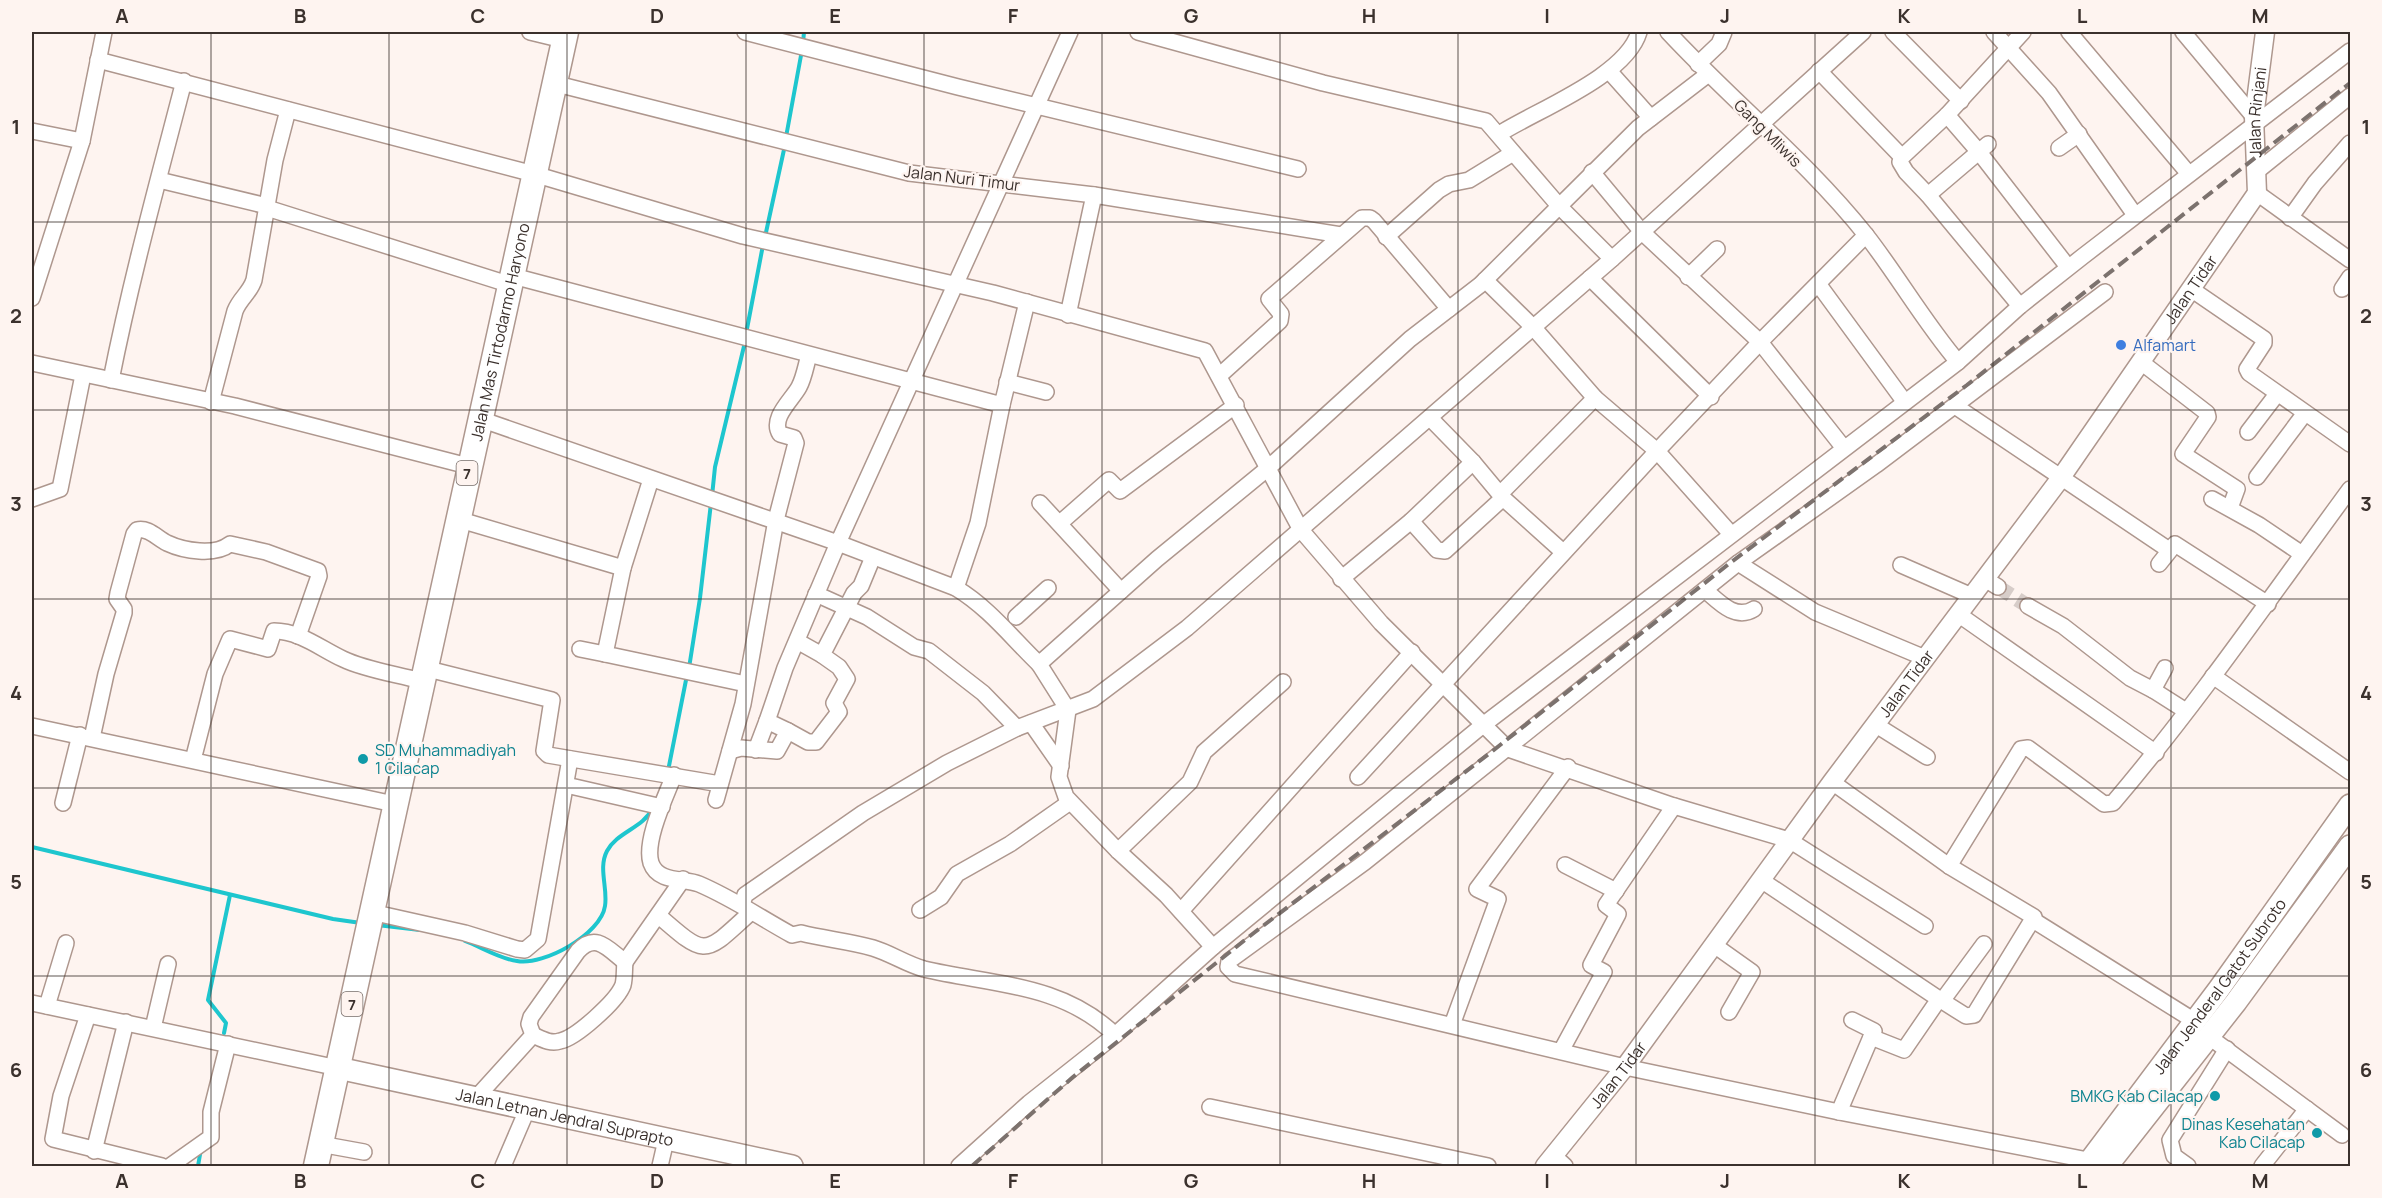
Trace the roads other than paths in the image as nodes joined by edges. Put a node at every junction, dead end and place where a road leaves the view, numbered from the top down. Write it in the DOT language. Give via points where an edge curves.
graph roads {
  1 [pos="104,32"];
  2 [pos="530,32"];
  3 [pos="745,32"];
  4 [pos="1071,32"];
  5 [pos="1138,32"];
  6 [pos="1639,32"];
  7 [pos="1668,32"];
  8 [pos="1724,32"];
  9 [pos="1863,32"];
  10 [pos="1893,32"];
  11 [pos="1994,32"];
  12 [pos="2023,32"];
  13 [pos="2069,32"];
  14 [pos="2183,32"];
  15 [pos="2265,32"];
  16 [pos="565,36"];
  17 [pos="2008,47"];
  18 [pos="2350,51"];
  19 [pos="98,60"];
  20 [pos="1702,69"];
  21 [pos="1819,71"];
  22 [pos="1610,72"];
  23 [pos="184,81"];
  24 [pos="553,83"];
  25 [pos="2350,96"];
  26 [pos="1960,100"];
  27 [pos="1036,104"];
  28 [pos="288,110"];
  29 [pos="1947,116"];
  30 [pos="1651,118"];
  31 [pos="2253,120"];
  32 [pos="1761,124"];
  33 [pos="32,131"];
  34 [pos="1499,134"];
  35 [pos="2079,134"];
  36 [pos="81,141"];
  37 [pos="2350,143"];
  38 [pos="1984,148"];
  39 [pos="2059,148"];
  40 [pos="1513,153"];
  41 [pos="1902,157"];
  42 [pos="1298,169"];
  43 [pos="1592,172"];
  44 [pos="2256,172"];
  45 [pos="534,174"];
  46 [pos="2189,174"];
  47 [pos="159,180"];
  48 [pos="1000,182"];
  49 [pos="2257,194"];
  50 [pos="1094,195"];
  51 [pos="1929,195"];
  52 [pos="267,207"];
  53 [pos="1560,207"];
  54 [pos="2135,214"];
  55 [pos="2290,218"];
  56 [pos="1642,232"];
  57 [pos="1341,235"];
  58 [pos="1866,235"];
  59 [pos="1386,237"];
  60 [pos="1717,249"];
  61 [pos="1612,260"];
  62 [pos="2350,260"];
  63 [pos="2068,267"];
  64 [pos="1688,277"];
  65 [pos="1590,278"];
  66 [pos="512,280"];
  67 [pos="1485,280"];
  68 [pos="955,284"];
  69 [pos="1819,285"];
  70 [pos="2192,289"];
  71 [pos="2105,292"];
  72 [pos="32,298"];
  73 [pos="1027,302"];
  74 [pos="2020,306"];
  75 [pos="1449,309"];
  76 [pos="1068,315"];
  77 [pos="1533,327"];
  78 [pos="1760,342"];
  79 [pos="809,355"];
  80 [pos="1958,362"];
  81 [pos="2141,362"];
  82 [pos="32,363"];
  83 [pos="83,375"];
  84 [pos="1219,376"];
  85 [pos="111,380"];
  86 [pos="911,382"];
  87 [pos="1007,382"];
  88 [pos="1046,392"];
  89 [pos="2277,394"];
  90 [pos="1711,397"];
  91 [pos="1595,398"];
  92 [pos="1904,401"];
  93 [pos="211,402"];
  94 [pos="1002,405"];
  95 [pos="1236,405"];
  96 [pos="1955,406"];
  97 [pos="2305,413"];
  98 [pos="480,419"];
  99 [pos="1431,419"];
  100 [pos="2248,432"];
  101 [pos="2349,439"];
  102 [pos="1843,447"];
  103 [pos="1657,451"];
  104 [pos="1473,462"];
  105 [pos="468,466"];
  106 [pos="1267,469"];
  107 [pos="2257,477"];
  108 [pos="651,479"];
  109 [pos="2060,479"];
  110 [pos="2350,489"];
  111 [pos="1501,496"];
  112 [pos="2212,499"];
  113 [pos="32,500"];
  114 [pos="1040,503"];
  115 [pos="2230,508"];
  116 [pos="458,519"];
  117 [pos="776,520"];
  118 [pos="1411,521"];
  119 [pos="1060,524"];
  120 [pos="1301,530"];
  121 [pos="1731,534"];
  122 [pos="838,543"];
  123 [pos="2169,550"];
  124 [pos="1563,552"];
  125 [pos="2302,554"];
  126 [pos="873,557"];
  127 [pos="1738,563"];
  128 [pos="2159,564"];
  129 [pos="1901,565"];
  130 [pos="623,568"];
  131 [pos="1341,579"];
  132 [pos="956,588"];
  133 [pos="1048,588"];
  134 [pos="1705,590"];
  135 [pos="1121,591"];
  136 [pos="816,594"];
  137 [pos="1972,596"];
  138 [pos="2268,604"];
  139 [pos="2028,606"];
  140 [pos="846,608"];
  141 [pos="1754,609"];
  142 [pos="1958,614"];
  143 [pos="1010,623"];
  144 [pos="298,636"];
  145 [pos="796,641"];
  146 [pos="580,649"];
  147 [pos="1413,652"];
  148 [pos="605,654"];
  149 [pos="822,655"];
  150 [pos="1924,658"];
  151 [pos="1039,664"];
  152 [pos="2165,668"];
  153 [pos="422,675"];
  154 [pos="2213,676"];
  155 [pos="1283,682"];
  156 [pos="746,684"];
  157 [pos="1444,684"];
  158 [pos="2153,690"];
  159 [pos="1068,710"];
  160 [pos="2186,711"];
  161 [pos="767,721"];
  162 [pos="1876,724"];
  163 [pos="1024,725"];
  164 [pos="1483,725"];
  165 [pos="32,726"];
  166 [pos="788,731"];
  167 [pos="86,736"];
  168 [pos="1508,749"];
  169 [pos="756,750"];
  170 [pos="730,751"];
  171 [pos="2156,753"];
  172 [pos="1927,757"];
  173 [pos="570,759"];
  174 [pos="193,760"];
  175 [pos="1060,766"];
  176 [pos="1568,767"];
  177 [pos="2350,772"];
  178 [pos="670,775"];
  179 [pos="1358,777"];
  180 [pos="1832,782"];
  181 [pos="720,784"];
  182 [pos="566,785"];
  183 [pos="716,800"];
  184 [pos="1070,802"];
  185 [pos="63,803"];
  186 [pos="394,804"];
  187 [pos="2350,805"];
  188 [pos="656,806"];
  189 [pos="1674,806"];
  190 [pos="1790,840"];
  191 [pos="2319,848"];
  192 [pos="1118,851"];
  193 [pos="2347,859"];
  194 [pos="1565,865"];
  195 [pos="1949,866"];
  196 [pos="682,879"];
  197 [pos="1761,880"];
  198 [pos="1616,891"];
  199 [pos="746,909"];
  200 [pos="920,910"];
  201 [pos="1181,911"];
  202 [pos="371,914"];
  203 [pos="659,916"];
  204 [pos="2033,920"];
  205 [pos="1925,926"];
  206 [pos="66,943"];
  207 [pos="1984,944"];
  208 [pos="1714,945"];
  209 [pos="1213,946"];
  210 [pos="168,964"];
  211 [pos="625,967"];
  212 [pos="1941,1000"];
  213 [pos="39,1005"];
  214 [pos="1729,1012"];
  215 [pos="88,1015"];
  216 [pos="1852,1020"];
  217 [pos="2193,1020"];
  218 [pos="126,1022"];
  219 [pos="1452,1025"];
  220 [pos="153,1028"];
  221 [pos="533,1035"];
  222 [pos="1115,1035"];
  223 [pos="2208,1036"];
  224 [pos="1871,1037"];
  225 [pos="228,1044"];
  226 [pos="2227,1048"];
  227 [pos="1561,1050"];
  228 [pos="1625,1067"];
  229 [pos="338,1068"];
  230 [pos="475,1099"];
  231 [pos="1210,1107"];
  232 [pos="2307,1109"];
  233 [pos="527,1110"];
  234 [pos="1839,1112"];
  235 [pos="2342,1135"];
  236 [pos="666,1140"];
  237 [pos="94,1151"];
  238 [pos="364,1152"];
  239 [pos="318,1155"];
  240 [pos="744,1161"];
  241 [pos="1555,1163"];
  242 [pos="2098,1165"];
  243 [pos="162,1167"];
  244 [pos="170,1167"];
  245 [pos="503,1167"];
  246 [pos="660,1167"];
  247 [pos="792,1167"];
  248 [pos="959,1167"];
  249 [pos="1488,1167"];
  250 [pos="2188,1167"];
  251 [pos="2262,1167"];
  1 -- 19 [label="street"];
  2 -- 16 [label="street"];
  3 -- 27 [label="street"];
  4 -- 27 [label="street"];
  5 -- 34 [label="street" via="1323,83 1479,118"];
  6 -- 22 [label="street" via="1630,52"];
  7 -- 20 [label="street, Gang Mliwis"];
  8 -- 20 [label="street"];
  9 -- 21 [label="street"];
  10 -- 26 [label="street"];
  11 -- 17 [label="street"];
  12 -- 17 [label="street"];
  13 -- 46 [label="street"];
  14 -- 31 [label="street"];
  15 -- 31 [label="street, Jalan Rinjani"];
  16 -- 24 [label="highway, Jalan Mas Tirtodarmo Haryono / 7"];
  17 -- 26 [label="street"];
  17 -- 35 [label="street"];
  18 -- 31 [label="street"];
  19 -- 23 [label="street"];
  19 -- 36 [label="street"];
  20 -- 30 [label="street"];
  20 -- 32 [label="street, Gang Mliwis"];
  21 -- 32 [label="street"];
  21 -- 41 [label="street"];
  22 -- 30 [label="street"];
  22 -- 34 [label="street"];
  23 -- 28 [label="street"];
  23 -- 47 [label="street"];
  24 -- 45 [label="highway, Jalan Mas Tirtodarmo Haryono / 7"];
  24 -- 48 [label="street, Jalan Nuri Timur" via="909,173"];
  25 -- 44 [label="street"];
  26 -- 29 [label="street"];
  27 -- 42 [label="street"];
  27 -- 48 [label="street"];
  28 -- 45 [label="street"];
  28 -- 52 [label="street"];
  29 -- 38 [label="street"];
  29 -- 41 [label="street"];
  30 -- 43 [label="street"];
  31 -- 44 [label="street, Jalan Rinjani"];
  31 -- 46 [label="street"];
  32 -- 56 [label="street"];
  32 -- 58 [label="street, Gang Mliwis"];
  33 -- 36 [label="street"];
  34 -- 40 [label="street"];
  35 -- 39 [label="street"];
  35 -- 54 [label="street"];
  36 -- 72 [label="street"];
  37 -- 55 [label="street"];
  38 -- 51 [label="street"];
  38 -- 63 [label="street"];
  40 -- 53 [label="street"];
  40 -- 59 [label="street" via="1469,180 1444,186"];
  41 -- 51 [label="street" via="1903,168"];
  43 -- 53 [label="street"];
  43 -- 56 [label="street"];
  44 -- 49 [label="street, Jalan Rinjani"];
  45 -- 66 [label="highway, Jalan Mas Tirtodarmo Haryono / 7"];
  45 -- 68 [label="street" via="764,241"];
  46 -- 54 [label="street"];
  47 -- 52 [label="street"];
  47 -- 85 [label="street" via="131,279"];
  48 -- 50 [label="street, Jalan Nuri Timur"];
  48 -- 68 [label="street"];
  49 -- 55 [label="street"];
  49 -- 70 [label="street, Jalan Tidar"];
  50 -- 57 [label="street, Jalan Nuri Timur"];
  50 -- 76 [label="street"];
  51 -- 74 [label="street"];
  52 -- 66 [label="street"];
  52 -- 93 [label="street" via="254,280 238,303"];
  53 -- 61 [label="street"];
  53 -- 67 [label="street"];
  54 -- 63 [label="street"];
  55 -- 62 [label="street"];
  56 -- 61 [label="street"];
  56 -- 64 [label="street"];
  57 -- 59 [label="street" via="1357,221 1370,218"];
  57 -- 84 [label="street" via="1269,299 1281,319"];
  58 -- 69 [label="street"];
  58 -- 80 [label="street, Gang Mliwis"];
  59 -- 75 [label="street"];
  60 -- 64 [label="street"];
  61 -- 65 [label="street"];
  63 -- 74 [label="street"];
  64 -- 78 [label="street"];
  65 -- 77 [label="street"];
  65 -- 90 [label="street"];
  66 -- 79 [label="street"];
  66 -- 98 [label="highway, Jalan Mas Tirtodarmo Haryono / 7"];
  67 -- 75 [label="street"];
  67 -- 77 [label="street"];
  68 -- 73 [label="street"];
  68 -- 86 [label="street"];
  69 -- 78 [label="street"];
  69 -- 92 [label="street"];
  70 -- 81 [label="street, Jalan Tidar"];
  70 -- 89 [label="street" via="2264,339 2247,370"];
  71 -- 96 [label="street"];
  73 -- 76 [label="street"];
  73 -- 87 [label="street"];
  74 -- 80 [label="street"];
  75 -- 106 [label="street" via="1410,339"];
  76 -- 84 [label="street" via="1205,351"];
  77 -- 91 [label="street"];
  77 -- 99 [label="street"];
  78 -- 90 [label="street"];
  78 -- 102 [label="street"];
  79 -- 86 [label="street"];
  79 -- 117 [label="street" via="799,387 783,408 778,429 796,443"];
  80 -- 92 [label="street"];
  81 -- 109 [label="street, Jalan Tidar"];
  81 -- 115 [label="street" via="2207,413 2183,454 2237,489"];
  82 -- 83 [label="street"];
  83 -- 85 [label="street"];
  83 -- 113 [label="street" via="60,489"];
  84 -- 95 [label="street"];
  85 -- 93 [label="street"];
  86 -- 94 [label="street"];
  86 -- 122 [label="street"];
  87 -- 88 [label="street"];
  87 -- 94 [label="street"];
  89 -- 97 [label="street"];
  89 -- 100 [label="street"];
  90 -- 103 [label="street"];
  91 -- 103 [label="street"];
  91 -- 111 [label="street"];
  92 -- 102 [label="street"];
  93 -- 105 [label="street"];
  94 -- 132 [label="street" via="978,523"];
  95 -- 106 [label="street"];
  95 -- 119 [label="street" via="1120,491 1109,480"];
  96 -- 109 [label="street"];
  96 -- 127 [label="street"];
  97 -- 101 [label="street"];
  97 -- 107 [label="street"];
  98 -- 105 [label="highway, Jalan Mas Tirtodarmo Haryono / 7"];
  98 -- 108 [label="street"];
  99 -- 104 [label="street"];
  99 -- 120 [label="street"];
  102 -- 121 [label="street"];
  103 -- 121 [label="street"];
  103 -- 124 [label="street"];
  104 -- 111 [label="street"];
  104 -- 118 [label="street"];
  105 -- 116 [label="highway, Jalan Mas Tirtodarmo Haryono / 7"];
  106 -- 120 [label="street"];
  106 -- 135 [label="street"];
  108 -- 117 [label="street"];
  108 -- 130 [label="street"];
  109 -- 123 [label="street"];
  109 -- 137 [label="street, Jalan Tidar" via="1992,583"];
  110 -- 125 [label="street"];
  111 -- 118 [label="street" via="1445,551 1437,550"];
  111 -- 124 [label="street"];
  112 -- 115 [label="street"];
  114 -- 119 [label="street"];
  115 -- 125 [label="street"];
  116 -- 130 [label="street"];
  116 -- 153 [label="highway, Jalan Mas Tirtodarmo Haryono / 7"];
  117 -- 122 [label="street"];
  117 -- 156 [label="street"];
  118 -- 131 [label="street"];
  119 -- 135 [label="street"];
  120 -- 131 [label="street"];
  120 -- 159 [label="street" via="1187,628 1104,692"];
  121 -- 164 [label="street"];
  122 -- 126 [label="street"];
  122 -- 136 [label="street"];
  123 -- 128 [label="street"];
  123 -- 138 [label="street" via="2177,545"];
  124 -- 157 [label="street"];
  125 -- 138 [label="street"];
  126 -- 132 [label="street"];
  126 -- 140 [label="street"];
  127 -- 134 [label="street"];
  127 -- 150 [label="street" via="1815,612"];
  129 -- 137 [label="street"];
  130 -- 148 [label="street"];
  131 -- 147 [label="street"];
  132 -- 143 [label="street"];
  133 -- 143 [label="street"];
  134 -- 141 [label="street" via="1730,610 1746,613"];
  134 -- 168 [label="street"];
  135 -- 151 [label="street"];
  136 -- 140 [label="street"];
  136 -- 145 [label="street"];
  137 -- 142 [label="street, Jalan Tidar"];
  138 -- 154 [label="street"];
  139 -- 158 [label="street"];
  140 -- 149 [label="street"];
  140 -- 163 [label="street" via="914,647 929,651"];
  142 -- 150 [label="street, Jalan Tidar"];
  142 -- 171 [label="street"];
  143 -- 151 [label="street"];
  144 -- 153 [label="street" via="344,659"];
  144 -- 167 [label="street" via="318,571 243,545 230,544 215,551 193,549 169,544 147,530 137,530 117,599 124,613"];
  144 -- 174 [label="street" via="274,631 268,649 234,639 227,641"];
  145 -- 149 [label="street"];
  145 -- 161 [label="street"];
  146 -- 148 [label="street"];
  147 -- 157 [label="street"];
  147 -- 201 [label="street"];
  148 -- 156 [label="street"];
  149 -- 166 [label="street" via="839,667 847,679 834,703 839,712 816,742"];
  150 -- 162 [label="street, Jalan Tidar"];
  151 -- 159 [label="street"];
  152 -- 158 [label="street"];
  153 -- 173 [label="street" via="552,700 544,751"];
  153 -- 186 [label="highway, Jalan Mas Tirtodarmo Haryono / 7"];
  154 -- 160 [label="street"];
  154 -- 177 [label="street"];
  155 -- 192 [label="street" via="1204,752 1190,782"];
  156 -- 170 [label="street"];
  157 -- 164 [label="street"];
  157 -- 179 [label="street"];
  158 -- 160 [label="street"];
  159 -- 163 [label="street"];
  159 -- 175 [label="street"];
  160 -- 171 [label="street"];
  161 -- 166 [label="street"];
  161 -- 169 [label="street"];
  162 -- 172 [label="street"];
  162 -- 180 [label="street, Jalan Tidar"];
  163 -- 175 [label="street"];
  163 -- 199 [label="street" via="946,763 863,813 745,896"];
  164 -- 168 [label="street"];
  164 -- 209 [label="street"];
  165 -- 167 [label="street"];
  166 -- 169 [label="street" via="777,751"];
  167 -- 174 [label="street"];
  167 -- 185 [label="street"];
  168 -- 176 [label="street"];
  168 -- 219 [label="street" via="1365,862 1229,962 1230,972 1235,974"];
  169 -- 170 [label="street"];
  170 -- 181 [label="street"];
  171 -- 195 [label="street" via="2109,805 2028,748 2021,748"];
  173 -- 178 [label="street"];
  173 -- 182 [label="street"];
  174 -- 186 [label="street"];
  175 -- 184 [label="street" via="1062,786"];
  176 -- 189 [label="street"];
  176 -- 219 [label="street" via="1477,890 1498,899"];
  178 -- 181 [label="street"];
  178 -- 188 [label="street"];
  180 -- 190 [label="street, Jalan Tidar"];
  180 -- 195 [label="street"];
  181 -- 183 [label="street"];
  182 -- 188 [label="street"];
  182 -- 202 [label="street" via="538,939 533,946 517,949 476,936"];
  184 -- 192 [label="street"];
  184 -- 200 [label="street" via="1010,844 957,874 941,897"];
  186 -- 202 [label="highway, Jalan Mas Tirtodarmo Haryono / 7"];
  187 -- 191 [label="main road, Jalan Jenderal Gatot Subroto"];
  188 -- 196 [label="street" via="652,865 667,878"];
  189 -- 190 [label="street"];
  189 -- 198 [label="street"];
  190 -- 197 [label="street, Jalan Tidar"];
  190 -- 205 [label="street"];
  191 -- 193 [label="main road"];
  191 -- 217 [label="main road, Jalan Jenderal Gatot Subroto"];
  192 -- 201 [label="street"];
  193 -- 223 [label="main road, Jalan Jenderal Gatot Subroto"];
  194 -- 198 [label="street"];
  195 -- 204 [label="street" via="2033,916"];
  196 -- 199 [label="street" via="698,883"];
  196 -- 203 [label="street"];
  197 -- 208 [label="street, Jalan Tidar"];
  197 -- 212 [label="street"];
  198 -- 227 [label="street" via="1606,905 1618,914 1591,965 1604,972"];
  199 -- 203 [label="street" via="716,943 702,947 691,943"];
  199 -- 222 [label="street" via="792,935 801,933 872,948 921,968 1062,999 1093,1015"];
  201 -- 209 [label="street"];
  202 -- 229 [label="highway, 7"];
  203 -- 211 [label="street"];
  204 -- 212 [label="street" via="1974,1015 1966,1016"];
  204 -- 217 [label="street"];
  206 -- 213 [label="street"];
  207 -- 212 [label="street"];
  208 -- 214 [label="street" via="1752,972"];
  208 -- 228 [label="street, Jalan Tidar"];
  209 -- 222 [label="street"];
  210 -- 220 [label="street"];
  211 -- 221 [label="street" via="622,986 608,1006 572,1036 549,1042"];
  211 -- 221 [label="street" via="601,944 585,944 531,1017"];
  212 -- 224 [label="street" via="1904,1050"];
  213 -- 215 [label="street"];
  215 -- 218 [label="street"];
  215 -- 237 [label="street" via="60,1096 52,1135 56,1141"];
  216 -- 224 [label="street" via="1874,1031"];
  217 -- 242 [label="main road, Jalan Jenderal Gatot Subroto"];
  218 -- 220 [label="street"];
  218 -- 237 [label="street"];
  219 -- 227 [label="street"];
  220 -- 225 [label="street"];
  221 -- 230 [label="street"];
  222 -- 248 [label="street" via="1029,1103"];
  223 -- 226 [label="street"];
  223 -- 242 [label="main road, Jalan Jenderal Gatot Subroto"];
  224 -- 234 [label="street"];
  225 -- 229 [label="street"];
  225 -- 244 [label="street" via="211,1112 211,1137"];
  226 -- 232 [label="street"];
  226 -- 250 [label="street" via="2170,1140 2174,1156"];
  227 -- 228 [label="street"];
  228 -- 234 [label="street"];
  228 -- 241 [label="street, Jalan Tidar"];
  229 -- 230 [label="main road, Jalan Letnan Jendral Suprapto"];
  229 -- 239 [label="highway, 7"];
  230 -- 233 [label="main road, Jalan Letnan Jendral Suprapto"];
  231 -- 249 [label="street"];
  232 -- 235 [label="street"];
  232 -- 251 [label="street"];
  233 -- 236 [label="main road, Jalan Letnan Jendral Suprapto"];
  233 -- 245 [label="street"];
  234 -- 242 [label="street"];
  236 -- 240 [label="main road, Jalan Letnan Jendral Suprapto"];
  236 -- 246 [label="street"];
  237 -- 243 [label="street"];
  238 -- 239 [label="street"];
  240 -- 247 [label="main road, Jalan Letnan Jendral Suprapto"];
}
